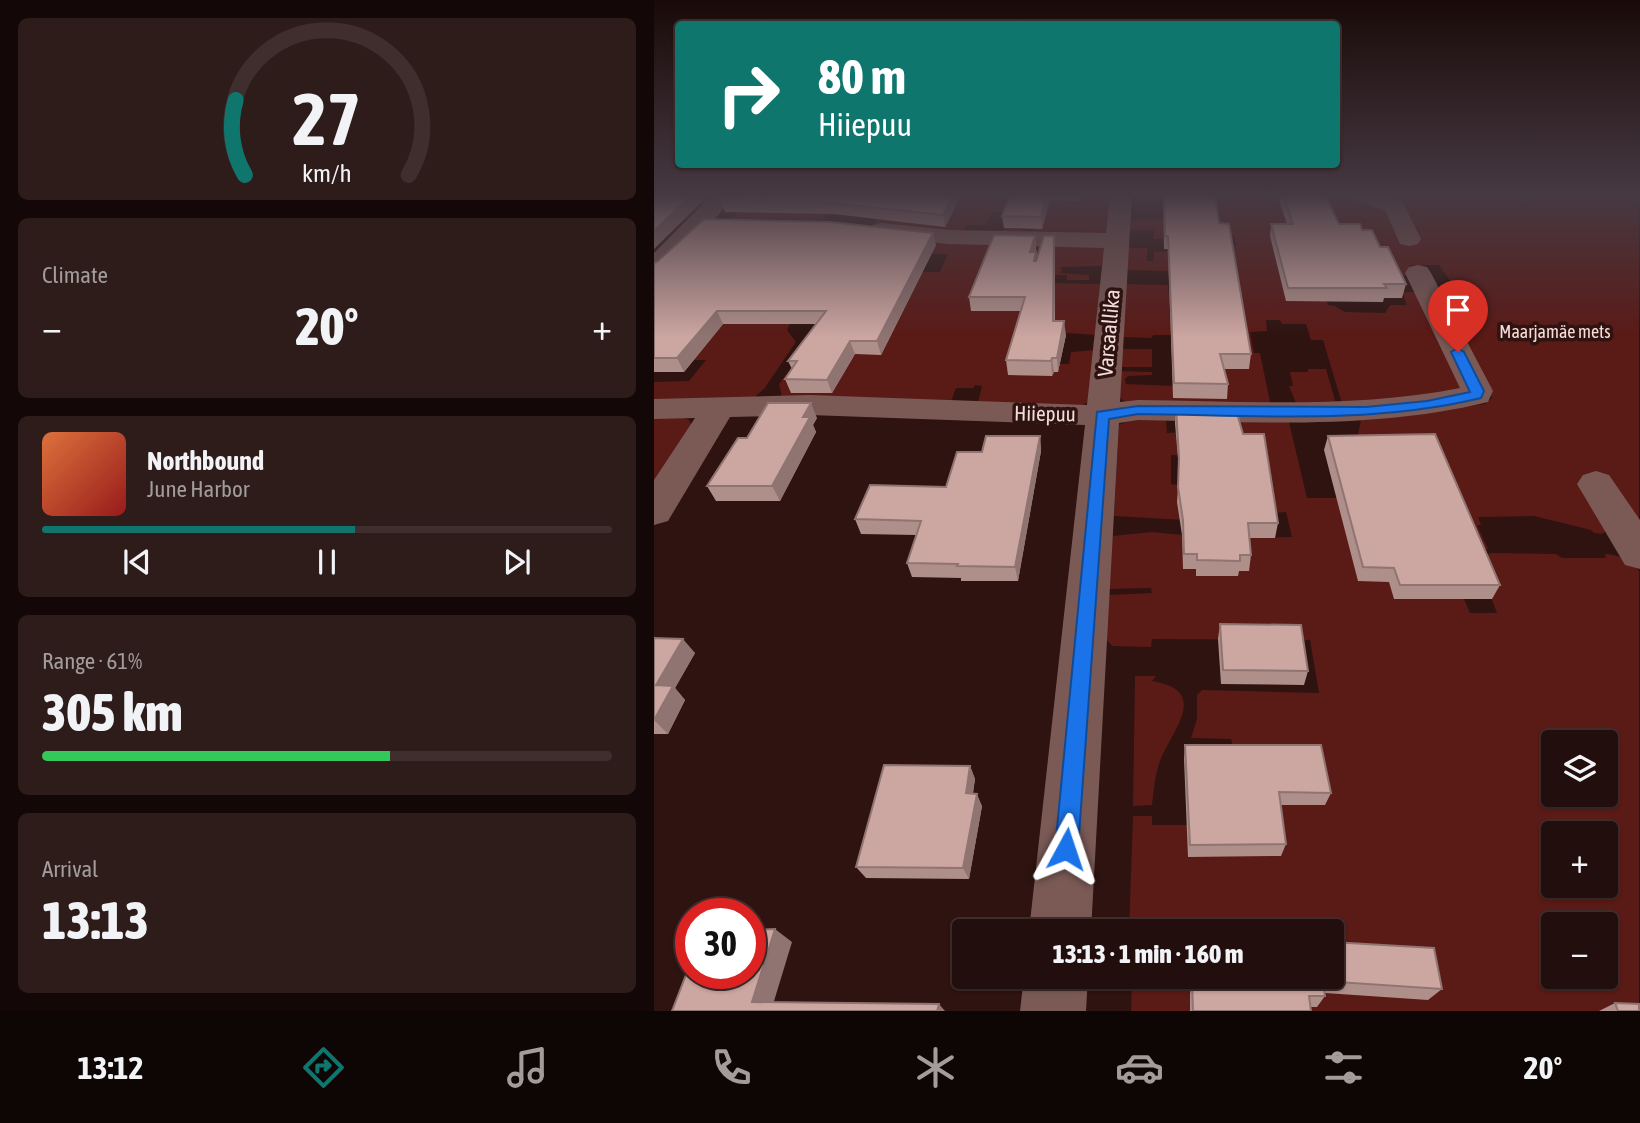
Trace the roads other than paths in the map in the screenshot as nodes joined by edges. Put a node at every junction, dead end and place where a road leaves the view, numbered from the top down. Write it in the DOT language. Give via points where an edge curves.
graph roads {
  1 [pos="687,242"];
  2 [pos="1117,242"];
  3 [pos="654,267"];
  4 [pos="1418,273"];
  5 [pos="719,407"];
  6 [pos="654,409"];
  7 [pos="1102,415"];
  8 [pos="1596,484"];
  9 [pos="654,511"];
  10 [pos="1639,554"];
  11 [pos="1060,919"];
  12 [pos="1055,989"];
  13 [pos="1053,1011"];
  1 -- 3 [label="street"];
  2 -- 7 [label="street, Varsaallika"];
  4 -- 7 [label="street, Hiiepuu" via="1478,391 1476,395 1366,412 1138,410"];
  5 -- 6 [label="street, Hiiepuu"];
  5 -- 7 [label="street, Hiiepuu" via="856,406"];
  5 -- 9 [label="street"];
  7 -- 11 [label="street, Varsaallika"];
  8 -- 10 [label="street"];
  12 -- 13 [label="street"];
}
